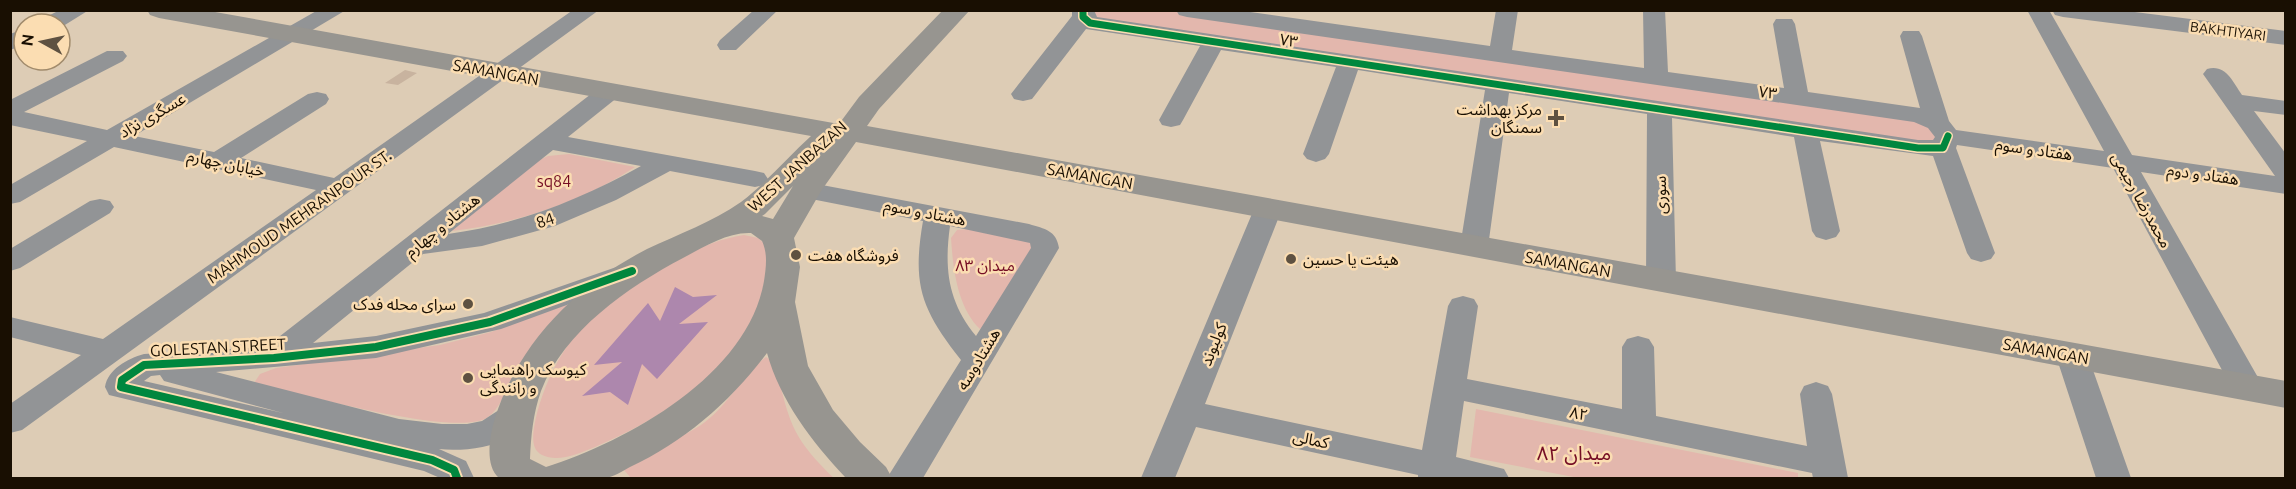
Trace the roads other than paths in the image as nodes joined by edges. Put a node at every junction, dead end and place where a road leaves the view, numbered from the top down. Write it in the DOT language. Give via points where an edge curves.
graph roads {
  1 [pos="159,10"];
  2 [pos="335,10"];
  3 [pos="588,10"];
  4 [pos="767,10"];
  5 [pos="958,10"];
  6 [pos="1187,10"];
  7 [pos="1507,10"];
  8 [pos="1654,10"];
  9 [pos="2038,10"];
  10 [pos="2063,10"];
  11 [pos="1230,13"];
  12 [pos="1083,14"];
  13 [pos="1784,24"];
  14 [pos="293,35"];
  15 [pos="1911,36"];
  16 [pos="2286,38"];
  17 [pos="1214,42"];
  18 [pos="728,45"];
  19 [pos="1500,53"];
  20 [pos="115,56"];
  21 [pos="1349,63"];
  22 [pos="501,73"];
  23 [pos="2215,74"];
  24 [pos="1656,75"];
  25 [pos="1498,85"];
  26 [pos="609,92"];
  27 [pos="1023,94"];
  28 [pos="1797,96"];
  29 [pos="317,99"];
  30 [pos="2234,101"];
  31 [pos="2286,108"];
  32 [pos="10,110"];
  33 [pos="1659,110"];
  34 [pos="22,119"];
  35 [pos="1171,120"];
  36 [pos="842,131"];
  37 [pos="1805,131"];
  38 [pos="10,134"];
  39 [pos="1943,136"];
  40 [pos="111,138"];
  41 [pos="547,141"];
  42 [pos="1316,154"];
  43 [pos="218,161"];
  44 [pos="2121,162"];
  45 [pos="665,163"];
  46 [pos="2286,173"];
  47 [pos="755,179"];
  48 [pos="2286,186"];
  49 [pos="340,187"];
  50 [pos="806,190"];
  51 [pos="10,196"];
  52 [pos="100,207"];
  53 [pos="1268,209"];
  54 [pos="938,214"];
  55 [pos="725,227"];
  56 [pos="1826,231"];
  57 [pos="778,237"];
  58 [pos="1043,238"];
  59 [pos="416,246"];
  60 [pos="1474,247"];
  61 [pos="1981,253"];
  62 [pos="10,262"];
  63 [pos="632,271"];
  64 [pos="1661,281"];
  65 [pos="778,303"];
  66 [pos="1463,306"];
  67 [pos="10,327"];
  68 [pos="1638,347"];
  69 [pos="109,351"];
  70 [pos="2072,356"];
  71 [pos="274,358"];
  72 [pos="978,360"];
  73 [pos="144,365"];
  74 [pos="1450,387"];
  75 [pos="2248,388"];
  76 [pos="1816,394"];
  77 [pos="2286,395"];
  78 [pos="41,400"];
  79 [pos="1184,412"];
  80 [pos="514,417"];
  81 [pos="10,421"];
  82 [pos="1639,425"];
  83 [pos="1829,471"];
  84 [pos="1436,473"];
  85 [pos="513,474"];
  86 [pos="575,477"];
  87 [pos="457,478"];
  88 [pos="872,478"];
  89 [pos="905,478"];
  90 [pos="1158,478"];
  91 [pos="1492,478"];
  92 [pos="2114,478"];
  1 -- 14 [label="main road, SAMANGAN"];
  2 -- 14 [label="street, عسگری نژاد"];
  3 -- 22 [label="street, MAHMOUD MEHRANPOUR ST."];
  4 -- 18 [label="street"];
  5 -- 36 [label="main road, WEST JANBAZAN"];
  6 -- 11 [label="street, ۷۳"];
  7 -- 19 [label="street"];
  8 -- 24 [label="street"];
  9 -- 44 [label="street, محمدرضا رحیمی"];
  10 -- 16 [label="street, BAKHTIYARI"];
  11 -- 19 [label="street, ۷۳" via="1364,26"];
  12 -- 17 [label="street, ۷۳" via="1090,22"];
  12 -- 27 [label="street"];
  13 -- 28 [label="street"];
  14 -- 22 [label="main road, SAMANGAN"];
  14 -- 40 [label="street, عسگری نژاد"];
  15 -- 39 [label="street"];
  17 -- 21 [label="street, ۷۳"];
  17 -- 35 [label="street"];
  19 -- 24 [label="street, ۷۳"];
  20 -- 32 [label="street"];
  21 -- 25 [label="street, ۷۳"];
  21 -- 42 [label="street"];
  22 -- 26 [label="main road, SAMANGAN"];
  22 -- 49 [label="street, MAHMOUD MEHRANPOUR ST."];
  23 -- 30 [label="street"];
  24 -- 28 [label="street, ۷۳"];
  25 -- 33 [label="street, ۷۳"];
  25 -- 60 [label="street"];
  26 -- 36 [label="main road, SAMANGAN"];
  26 -- 41 [label="street, هشتاد و چهارم"];
  28 -- 39 [label="street, ۷۳" via="1920,115"];
  29 -- 43 [label="street"];
  30 -- 31 [label="street"];
  30 -- 46 [label="street"];
  33 -- 37 [label="street, ۷۳"];
  33 -- 64 [label="street, سوری"];
  34 -- 38 [label="street"];
  34 -- 40 [label="street, خیابان چهارم"];
  36 -- 50 [label="main road, WEST JANBAZAN"];
  36 -- 53 [label="main road, SAMANGAN"];
  36 -- 55 [label="main road, WEST JANBAZAN"];
  37 -- 39 [label="street, ۷۳" via="1918,148"];
  37 -- 56 [label="street"];
  39 -- 44 [label="street, هفتاد و سوم"];
  39 -- 61 [label="street"];
  40 -- 43 [label="street, خیابان چهارم"];
  40 -- 51 [label="street, عسگری نژاد"];
  41 -- 45 [label="street"];
  41 -- 59 [label="street, هشتاد و چهارم"];
  43 -- 49 [label="street, خیابان چهارم"];
  44 -- 48 [label="street, هفتاد و دوم"];
  44 -- 75 [label="street, محمدرضا رحیمی"];
  45 -- 47 [label="street"];
  45 -- 59 [label="street, 84" via="620,190 528,226 453,244"];
  49 -- 69 [label="street, MAHMOUD MEHRANPOUR ST."];
  50 -- 54 [label="street, هشتاد و سوم"];
  50 -- 57 [label="main road, WEST JANBAZAN"];
  52 -- 62 [label="street"];
  53 -- 60 [label="main road, SAMANGAN"];
  53 -- 79 [label="street, کولیوند"];
  54 -- 58 [label="street, هشتاد و سوم"];
  54 -- 72 [label="street" via="932,250 932,287 948,324"];
  55 -- 57 [label="main road" via="762,226"];
  55 -- 63 [label="main road"];
  57 -- 65 [label="main road" via="783,249 783,272"];
  58 -- 72 [label="street, هشتادوسه" via="1045,248"];
  59 -- 71 [label="street, هشتاد و چهارم"];
  60 -- 64 [label="main road, SAMANGAN"];
  63 -- 71 [label="street, GOLESTAN STREET" via="490,322 376,347"];
  63 -- 80 [label="main road" via="575,317 549,345 532,372"];
  64 -- 70 [label="main road, SAMANGAN"];
  65 -- 86 [label="main road" via="765,331 742,363 714,390 649,438"];
  65 -- 88 [label="main road" via="784,351 800,389 829,433"];
  66 -- 74 [label="street"];
  67 -- 69 [label="street"];
  68 -- 82 [label="street"];
  69 -- 78 [label="street, MAHMOUD MEHRANPOUR ST."];
  70 -- 75 [label="main road, SAMANGAN"];
  70 -- 92 [label="street"];
  71 -- 73 [label="street, GOLESTAN STREET"];
  72 -- 89 [label="street, هشتادوسه"];
  73 -- 78 [label="street, GOLESTAN STREET" via="118,369"];
  73 -- 80 [label="street, GOLESTAN STREET" via="399,431 467,437 492,431"];
  73 -- 87 [label="street, GOLESTAN STREET" via="129,373 121,387 432,460 454,470"];
  74 -- 82 [label="street, ۸۲"];
  74 -- 84 [label="street"];
  75 -- 77 [label="main road, SAMANGAN"];
  76 -- 83 [label="street"];
  78 -- 81 [label="street, MAHMOUD MEHRANPOUR ST."];
  79 -- 84 [label="street, کمالی"];
  79 -- 90 [label="street, کولیوند"];
  80 -- 85 [label="main road" via="509,433"];
  82 -- 83 [label="street, ۸۲"];
  84 -- 91 [label="street"];
}
